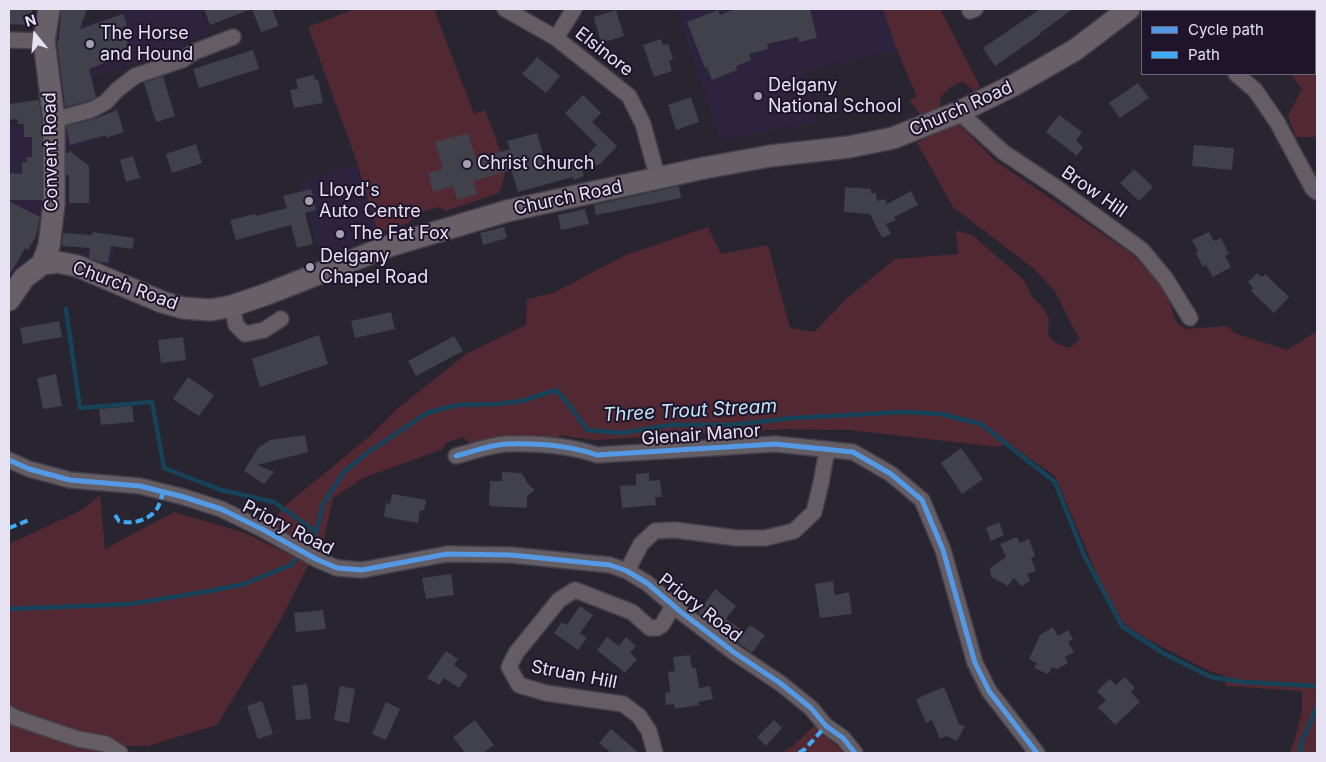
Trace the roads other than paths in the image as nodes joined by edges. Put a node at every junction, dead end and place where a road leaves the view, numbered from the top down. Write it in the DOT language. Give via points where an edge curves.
graph roads {
  1 [pos="49,9"];
  2 [pos="505,9"];
  3 [pos="574,9"];
  4 [pos="1129,9"];
  5 [pos="233,37"];
  6 [pos="556,38"];
  7 [pos="9,40"];
  8 [pos="44,41"];
  9 [pos="1237,75"];
  10 [pos="959,112"];
  11 [pos="54,120"];
  12 [pos="658,179"];
  13 [pos="1317,192"];
  14 [pos="42,264"];
  15 [pos="9,300"];
  16 [pos="232,306"];
  17 [pos="1190,318"];
  18 [pos="281,319"];
  19 [pos="827,450"];
  20 [pos="456,456"];
  21 [pos="9,460"];
  22 [pos="627,571"];
  23 [pos="673,606"];
  24 [pos="9,714"];
  25 [pos="120,753"];
  26 [pos="654,753"];
  27 [pos="854,753"];
  28 [pos="1036,753"];
  1 -- 8 [label="main road, Convent Road"];
  2 -- 6 [label="street, Elsinore"];
  3 -- 6 [label="street, Elsinore"];
  4 -- 10 [label="main road, Church Road" via="1075,50 1014,86"];
  5 -- 11 [label="street" via="182,60 135,76 106,102 90,110"];
  6 -- 12 [label="street, Elsinore" via="629,96 643,124"];
  7 -- 8 [label="street"];
  8 -- 11 [label="main road, Convent Road"];
  9 -- 13 [label="street" via="1254,90 1277,122"];
  10 -- 12 [label="main road, Church Road" via="884,140 770,156"];
  10 -- 17 [label="street, Brow Hill" via="1003,152 1142,250 1166,279"];
  11 -- 14 [label="main road, Convent Road" via="54,204 49,246"];
  12 -- 16 [label="main road, Church Road" via="507,211 389,246"];
  14 -- 15 [label="main road" via="24,278"];
  14 -- 16 [label="main road, Church Road" via="58,262 77,266 183,308 211,310"];
  16 -- 18 [label="street" via="236,325 245,334 264,330"];
  19 -- 20 [label="street, Glenair Manor" via="775,444 597,455 558,445 504,444"];
  19 -- 22 [label="street" via="814,512 794,531 765,538 737,538 675,530 655,531 640,544"];
  19 -- 28 [label="street, Glenair Manor" via="853,452 891,474 922,500 943,550 975,663 989,691"];
  21 -- 22 [label="street, Priory Road" via="70,480 140,486 184,497 262,529 337,568 362,570 447,554 511,554 603,564"];
  22 -- 23 [label="street, Priory Road" via="647,583"];
  23 -- 26 [label="street, Struan Hill" via="662,625 650,628 632,612 575,590 559,600 516,653 509,668 519,685 546,693 623,704 639,716 649,731"];
  23 -- 27 [label="street, Priory Road" via="811,708"];
  24 -- 25 [label="street" via="78,739 106,744"];
}
